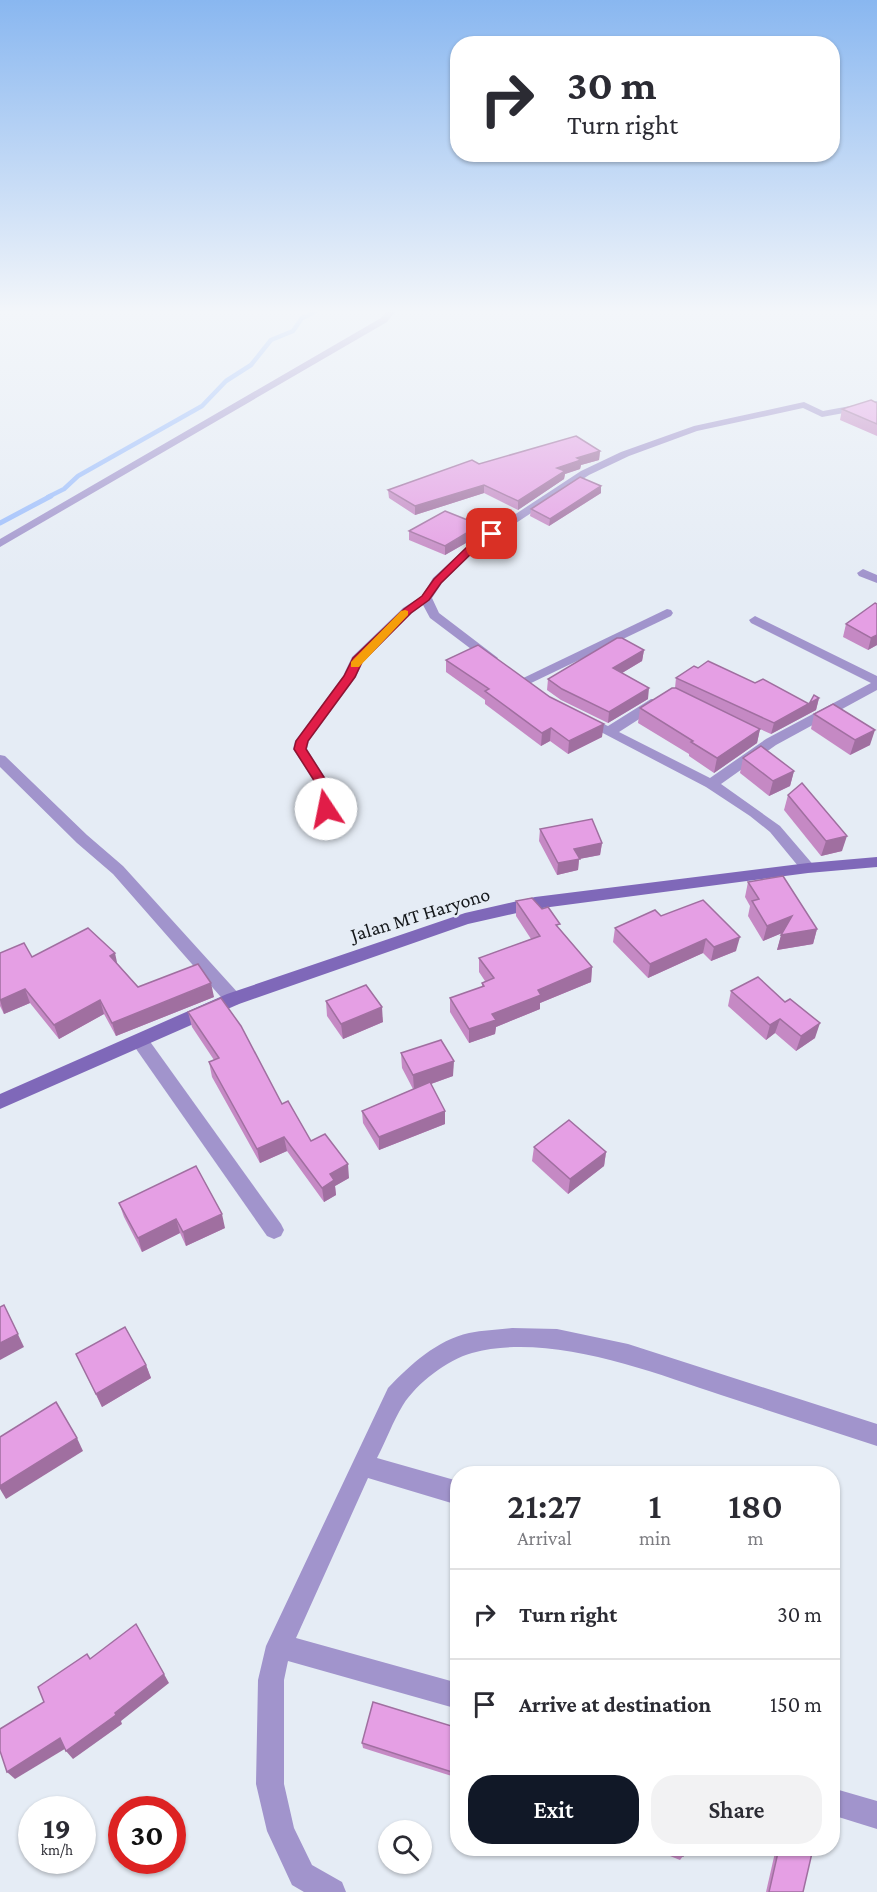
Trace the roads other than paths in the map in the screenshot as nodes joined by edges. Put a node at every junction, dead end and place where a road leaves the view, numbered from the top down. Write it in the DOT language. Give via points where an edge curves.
graph roads {
  1 [pos="246,400"];
  2 [pos="877,404"];
  3 [pos="0,544"];
  4 [pos="863,573"];
  5 [pos="877,579"];
  6 [pos="426,598"];
  7 [pos="667,613"];
  8 [pos="755,621"];
  9 [pos="514,675"];
  10 [pos="877,683"];
  11 [pos="539,693"];
  12 [pos="666,696"];
  13 [pos="574,715"];
  14 [pos="609,732"];
  15 [pos="0,759"];
  16 [pos="711,784"];
  17 [pos="326,809"];
  18 [pos="877,862"];
  19 [pos="808,868"];
  20 [pos="233,999"];
  21 [pos="140,1041"];
  22 [pos="0,1102"];
  23 [pos="274,1230"];
  24 [pos="877,1435"];
  25 [pos="362,1465"];
  26 [pos="450,1491"];
  27 [pos="279,1646"];
  28 [pos="450,1694"];
  29 [pos="840,1803"];
  30 [pos="877,1815"];
  31 [pos="332,1892"];
  1 -- 3 [label="street"];
  2 -- 6 [label="street" via="822,414 804,405 694,429 625,454 585,473 474,546 437,581"];
  4 -- 5 [label="street"];
  6 -- 9 [label="street" via="434,615"];
  6 -- 17 [label="street" via="407,611 357,660 302,741 300,749 323,785"];
  7 -- 9 [label="street"];
  8 -- 10 [label="street"];
  9 -- 11 [label="street"];
  10 -- 16 [label="street" via="766,740"];
  12 -- 14 [label="street"];
  13 -- 14 [label="street"];
  14 -- 16 [label="street"];
  15 -- 20 [label="street" via="118,870"];
  16 -- 19 [label="street" via="775,829"];
  18 -- 19 [label="main road, Jalan MT Haryono"];
  19 -- 20 [label="main road, Jalan MT Haryono" via="495,911 414,935"];
  20 -- 21 [label="main road, Jalan MT Haryono"];
  21 -- 22 [label="main road, Jalan MT Haryono"];
  21 -- 23 [label="street"];
  24 -- 25 [label="street" via="628,1354 557,1339 512,1338 469,1343 418,1372 396,1396"];
  25 -- 26 [label="street"];
  25 -- 27 [label="street"];
  27 -- 28 [label="street"];
  27 -- 31 [label="street" via="271,1680 270,1784 281,1831 302,1875"];
  29 -- 30 [label="street"];
}
